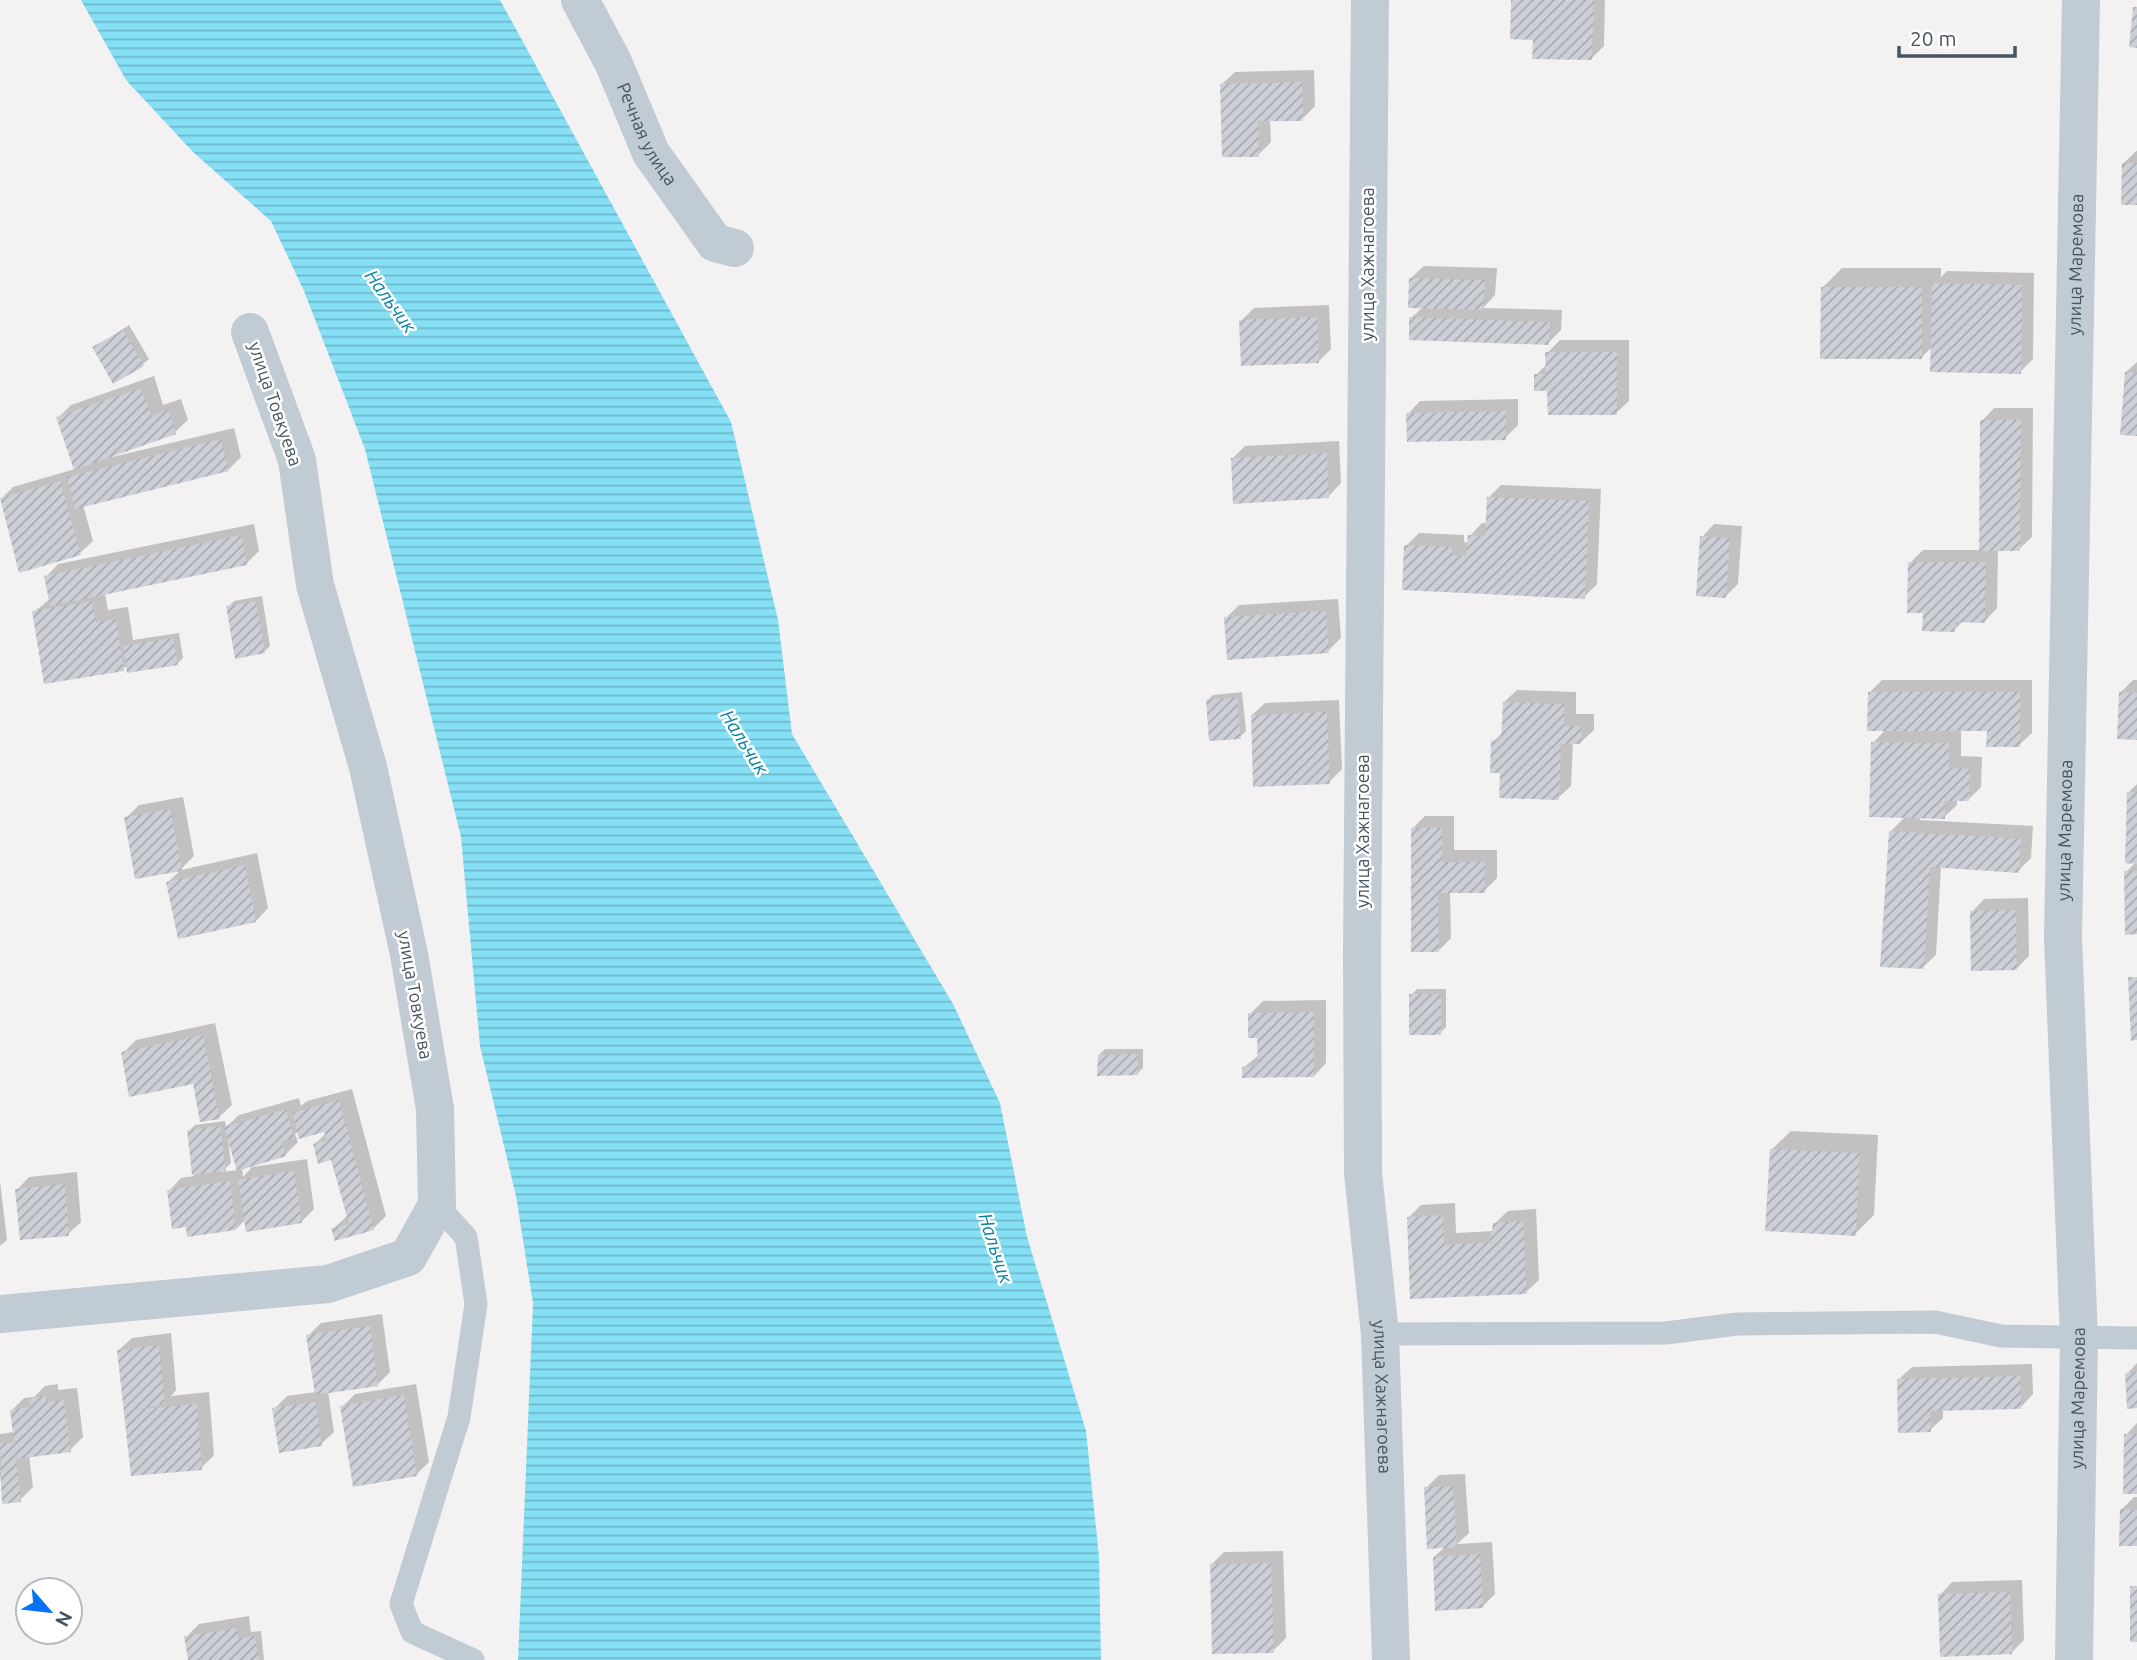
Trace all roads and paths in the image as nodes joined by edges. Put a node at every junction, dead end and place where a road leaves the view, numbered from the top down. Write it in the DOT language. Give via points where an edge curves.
graph roads {
  1 [pos="580,0"];
  2 [pos="1370,0"];
  3 [pos="2081,0"];
  4 [pos="735,248"];
  5 [pos="250,332"];
  6 [pos="437,1205"];
  7 [pos="0,1314"];
  8 [pos="1380,1334"];
  9 [pos="2079,1338"];
  10 [pos="2137,1338"];
  11 [pos="473,1660"];
  12 [pos="1391,1660"];
  13 [pos="2074,1660"];
  1 -- 4 [label="street, Речная улица" via="613,62 651,153 715,243"];
  2 -- 8 [label="street, улица Хажнагоева" via="1363,1159"];
  3 -- 9 [label="street, улица Маремова" via="2063,938"];
  5 -- 6 [label="street, улица Товкуева" via="297,460 315,585 368,767 409,954 435,1109"];
  6 -- 7 [label="street" via="408,1257 328,1284"];
  6 -- 11 [label="lane" via="466,1237 476,1304 459,1417 401,1604 412,1632"];
  8 -- 9 [label="lane" via="1666,1332 1737,1324 1935,1322 2001,1336"];
  8 -- 12 [label="street, улица Хажнагоева"];
  9 -- 10 [label="lane"];
  9 -- 13 [label="street, улица Маремова"];
}
